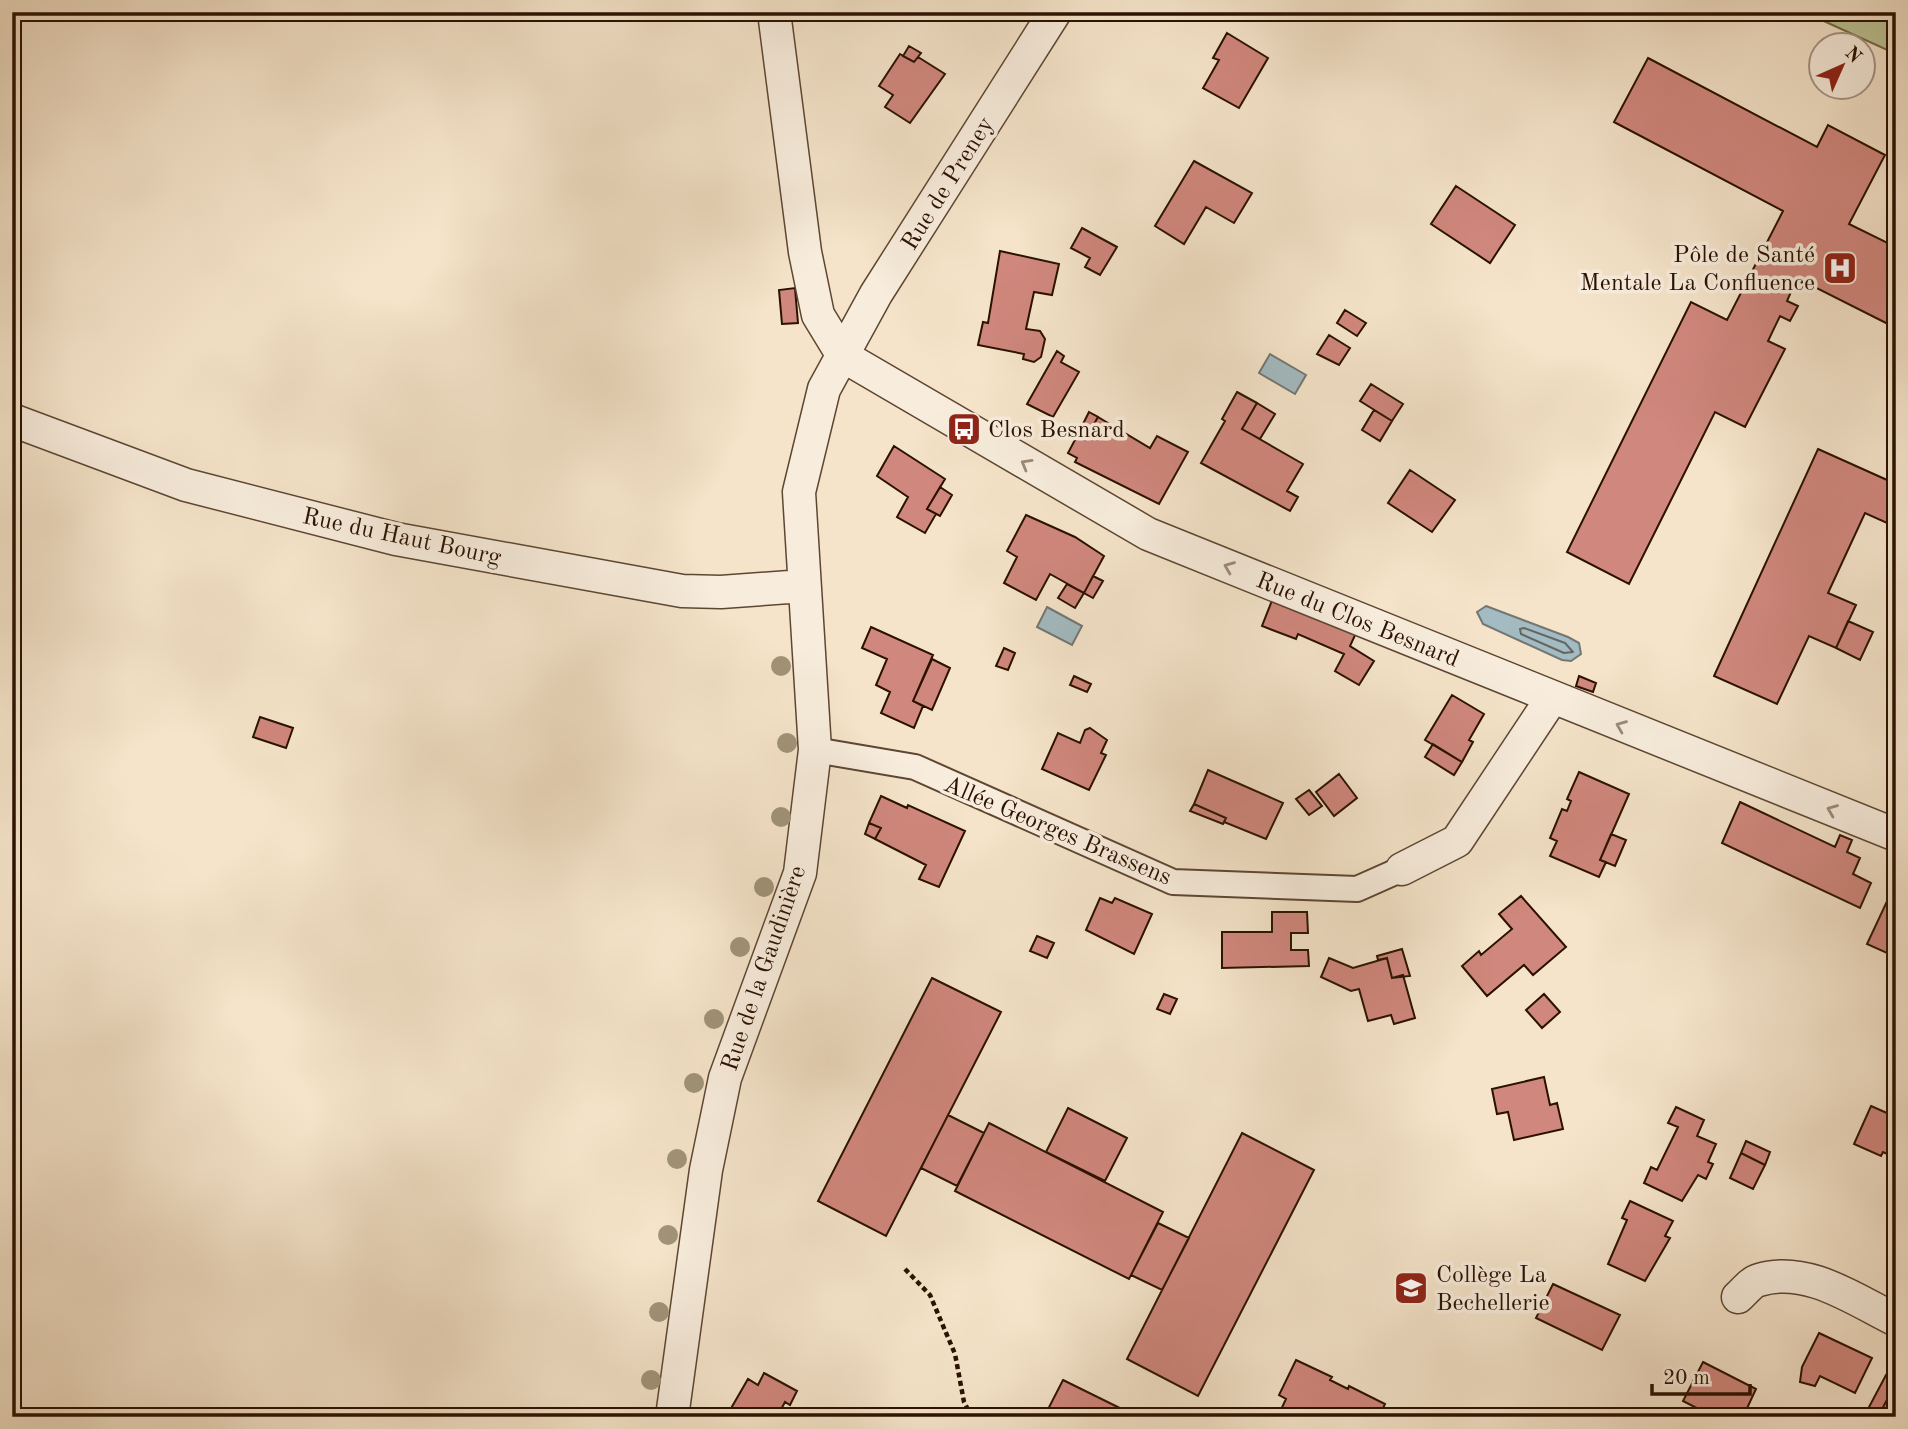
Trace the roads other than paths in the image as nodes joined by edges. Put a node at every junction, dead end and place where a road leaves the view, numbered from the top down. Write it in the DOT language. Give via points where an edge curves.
graph roads {
  1 [pos="774,12"];
  2 [pos="1055,12"];
  3 [pos="843,356"];
  4 [pos="12,420"];
  5 [pos="803,586"];
  6 [pos="1552,698"];
  7 [pos="815,750"];
  8 [pos="1896,835"];
  9 [pos="1402,869"];
  10 [pos="1738,1297"];
  11 [pos="1896,1320"];
  12 [pos="672,1417"];
  1 -- 3 [label="street" via="805,252 818,315"];
  2 -- 3 [label="street, Rue de Preney" via="876,294"];
  3 -- 5 [label="street, Rue de la Gaudinière" via="824,389 799,492"];
  6 -- 3 [label="street, Rue du Clos Besnard, one-way" via="1148,534"];
  4 -- 5 [label="street, Rue du Haut Bourg" via="186,485 396,539 682,591"];
  5 -- 7 [label="street, Rue de la Gaudinière"];
  8 -- 6 [label="street, Rue du Clos Besnard, one-way"];
  6 -- 9 [label="street, Allée Georges Brassens" via="1457,841"];
  7 -- 9 [label="street, Allée Georges Brassens" via="915,768 1173,882 1357,889"];
  7 -- 12 [label="street, Rue de la Gaudinière" via="800,873 725,1079 716,1118"];
  10 -- 11 [label="street" via="1756,1280 1795,1277 1822,1283"];
}
